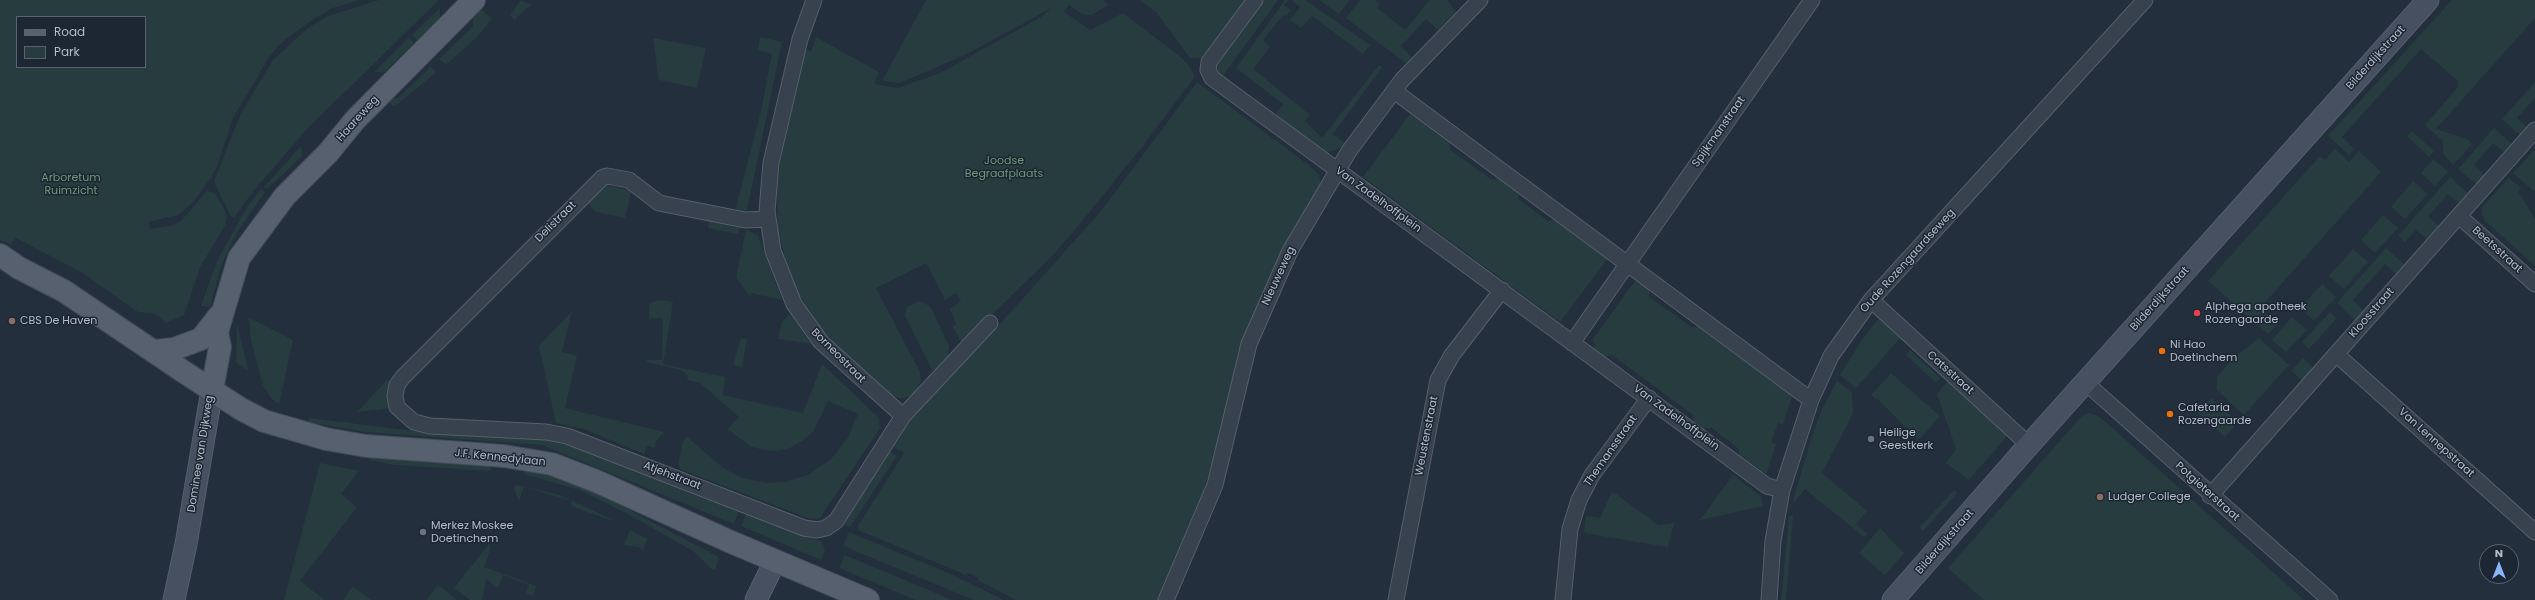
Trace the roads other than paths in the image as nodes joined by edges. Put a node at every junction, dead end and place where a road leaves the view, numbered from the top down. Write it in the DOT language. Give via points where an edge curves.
graph roads {
  1 [pos="474,0"];
  2 [pos="814,0"];
  3 [pos="1255,0"];
  4 [pos="1480,0"];
  5 [pos="1812,0"];
  6 [pos="2144,0"];
  7 [pos="2428,0"];
  8 [pos="1394,91"];
  9 [pos="2535,130"];
  10 [pos="1338,171"];
  11 [pos="2459,216"];
  12 [pos="767,220"];
  13 [pos="250,244"];
  14 [pos="0,255"];
  15 [pos="1626,265"];
  16 [pos="9,267"];
  17 [pos="2535,284"];
  18 [pos="1502,290"];
  19 [pos="1871,300"];
  20 [pos="223,311"];
  21 [pos="990,324"];
  22 [pos="1572,343"];
  23 [pos="220,347"];
  24 [pos="155,351"];
  25 [pos="2336,354"];
  26 [pos="2086,383"];
  27 [pos="212,390"];
  28 [pos="395,396"];
  29 [pos="1649,398"];
  30 [pos="1811,400"];
  31 [pos="902,416"];
  32 [pos="2029,445"];
  33 [pos="1782,490"];
  34 [pos="2210,496"];
  35 [pos="2535,532"];
  36 [pos="775,561"];
  37 [pos="174,600"];
  38 [pos="756,600"];
  39 [pos="868,600"];
  40 [pos="1166,600"];
  41 [pos="1396,600"];
  42 [pos="1563,600"];
  43 [pos="1769,600"];
  44 [pos="1893,600"];
  45 [pos="2330,600"];
  1 -- 13 [label="main road, Haareweg" via="354,120 328,153 285,196"];
  2 -- 12 [label="street, Borneostraat" via="800,39 771,163"];
  3 -- 10 [label="street, Van Zadelhoffplein" via="1209,62 1208,70 1212,78"];
  4 -- 8 [label="street, Nieuweweg"];
  5 -- 15 [label="street, Spijkmanstraat"];
  6 -- 19 [label="street, Oude Rozengaardseweg"];
  7 -- 26 [label="street, Bilderdijkstraat"];
  8 -- 10 [label="street, Nieuweweg" via="1349,151"];
  8 -- 15 [label="street"];
  9 -- 11 [label="street, Kloosstraat"];
  10 -- 18 [label="street, Van Zadelhoffplein"];
  10 -- 40 [label="street, Nieuweweg" via="1290,251 1250,344 1215,484"];
  11 -- 17 [label="street, Beetsstraat"];
  11 -- 25 [label="street, Kloosstraat"];
  12 -- 28 [label="street, Delistraat" via="745,220 659,202 629,180 607,176 602,178 404,377"];
  12 -- 31 [label="street, Borneostraat" via="780,272 794,304 807,324 842,363"];
  13 -- 20 [label="main road, Haareweg" via="239,258"];
  13 -- 23 [label="main road, Haareweg" via="249,262 239,291 228,339"];
  14 -- 16 [label="main road, Dominee van Dijkweg"];
  15 -- 22 [label="street"];
  15 -- 30 [label="street"];
  16 -- 24 [label="main road, Dominee van Dijkweg" via="64,291"];
  18 -- 22 [label="street, Van Zadelhoffplein"];
  18 -- 41 [label="street, Weustenstraat" via="1452,355 1438,380"];
  19 -- 30 [label="street, Oude Rozengaardseweg" via="1831,356"];
  19 -- 32 [label="street, Catsstraat"];
  20 -- 23 [label="main road, Haareweg" via="216,336"];
  20 -- 24 [label="main road" via="201,339 174,349"];
  21 -- 31 [label="street"];
  22 -- 29 [label="street, Van Zadelhoffplein"];
  23 -- 27 [label="main road, Haareweg"];
  24 -- 27 [label="main road, Dominee van Dijkweg"];
  25 -- 34 [label="street, Kloosstraat"];
  25 -- 35 [label="street, Van Lennepstraat"];
  26 -- 32 [label="street, Bilderdijkstraat"];
  26 -- 34 [label="street, Potgieterstraat"];
  27 -- 36 [label="main road, J.F. Kennedylaan" via="264,421 326,439 419,451 504,456 552,464 629,495"];
  27 -- 37 [label="street, Dominee van Dijkweg"];
  28 -- 31 [label="street, Atjehstraat" via="397,407 414,422 430,426 546,432 567,436 804,528 817,530 836,522"];
  29 -- 33 [label="street, Van Zadelhoffplein" via="1766,486"];
  29 -- 42 [label="street, Themansstraat" via="1592,475 1579,500 1570,529"];
  30 -- 33 [label="street, Oude Rozengaardseweg"];
  32 -- 44 [label="street, Bilderdijkstraat"];
  33 -- 43 [label="street, Oude Rozengaardseweg" via="1773,541"];
  34 -- 45 [label="street, Potgieterstraat"];
  36 -- 38 [label="street"];
  36 -- 39 [label="main road, J.F. Kennedylaan"];
}
